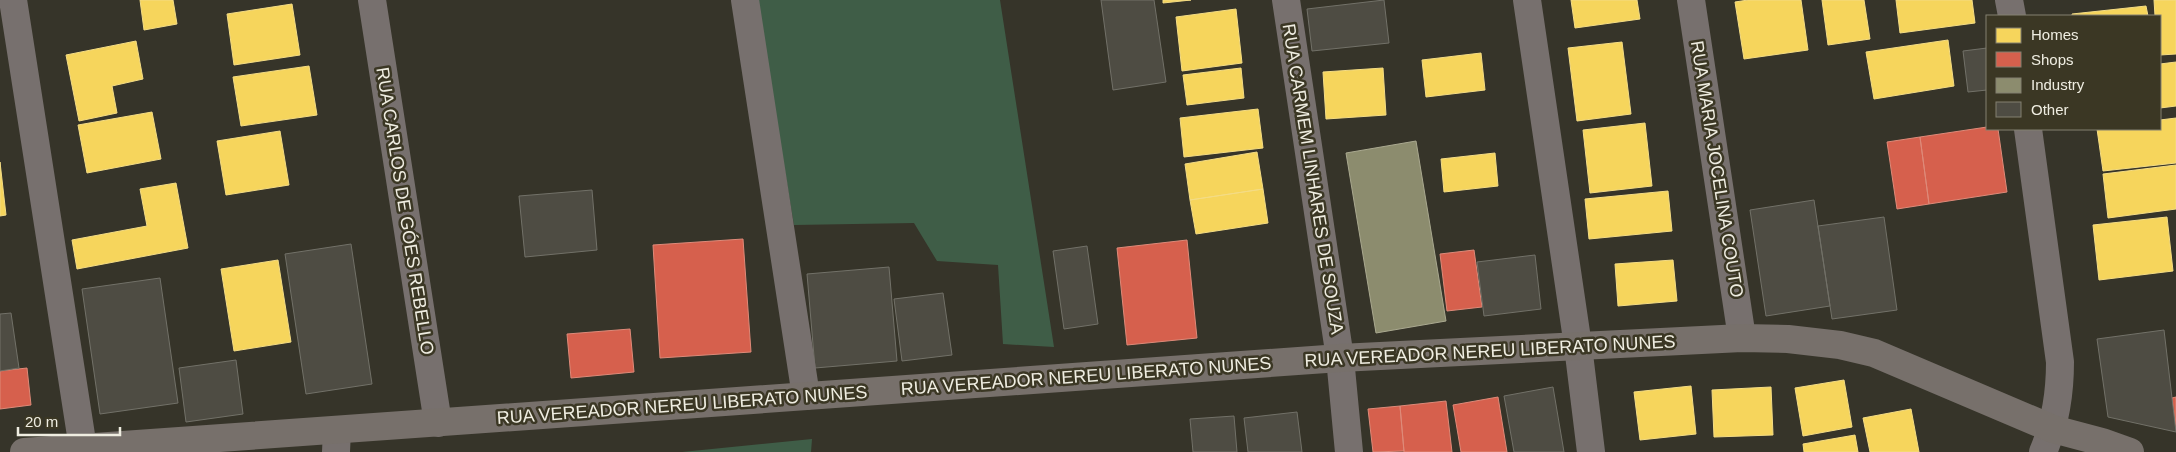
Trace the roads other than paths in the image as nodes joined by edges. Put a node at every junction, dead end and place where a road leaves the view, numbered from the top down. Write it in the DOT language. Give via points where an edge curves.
graph roads {
  1 [pos="13,0"];
  2 [pos="372,0"];
  3 [pos="745,0"];
  4 [pos="1286,0"];
  5 [pos="1527,0"];
  6 [pos="1691,0"];
  7 [pos="2009,0"];
  8 [pos="2012,15"];
  9 [pos="2028,130"];
  10 [pos="1742,338"];
  11 [pos="1578,346"];
  12 [pos="1340,358"];
  13 [pos="806,396"];
  14 [pos="438,423"];
  15 [pos="2048,440"];
  16 [pos="337,441"];
  17 [pos="83,448"];
  18 [pos="24,452"];
  19 [pos="1349,452"];
  20 [pos="1591,452"];
  21 [pos="2130,452"];
  1 -- 17 [label="street"];
  2 -- 14 [label="street, RUA CARLOS DE GÓES REBELLO"];
  3 -- 13 [label="street"];
  4 -- 12 [label="street, RUA CARMEM LINHARES DE SOUZA"];
  5 -- 11 [label="street"];
  6 -- 10 [label="street, RUA MARIA JOCELINA COUTO"];
  7 -- 8 [label="street"];
  9 -- 15 [label="street" via="2060,362 2060,391"];
  10 -- 11 [label="main road, RUA VEREADOR NEREU LIBERATO NUNES"];
  10 -- 15 [label="main road, RUA VEREADOR NEREU LIBERATO NUNES" via="1788,339 1874,353"];
  11 -- 12 [label="main road, RUA VEREADOR NEREU LIBERATO NUNES"];
  11 -- 20 [label="street"];
  12 -- 13 [label="main road, RUA VEREADOR NEREU LIBERATO NUNES"];
  12 -- 19 [label="street, RUA CARMEM LINHARES DE SOUZA"];
  13 -- 14 [label="main road, RUA VEREADOR NEREU LIBERATO NUNES"];
  14 -- 16 [label="main road, RUA VEREADOR NEREU LIBERATO NUNES"];
  15 -- 21 [label="main road, RUA VEREADOR NEREU LIBERATO NUNES" via="2102,442"];
  16 -- 17 [label="main road, RUA VEREADOR NEREU LIBERATO NUNES"];
  17 -- 18 [label="main road, RUA VEREADOR NEREU LIBERATO NUNES"];
}
